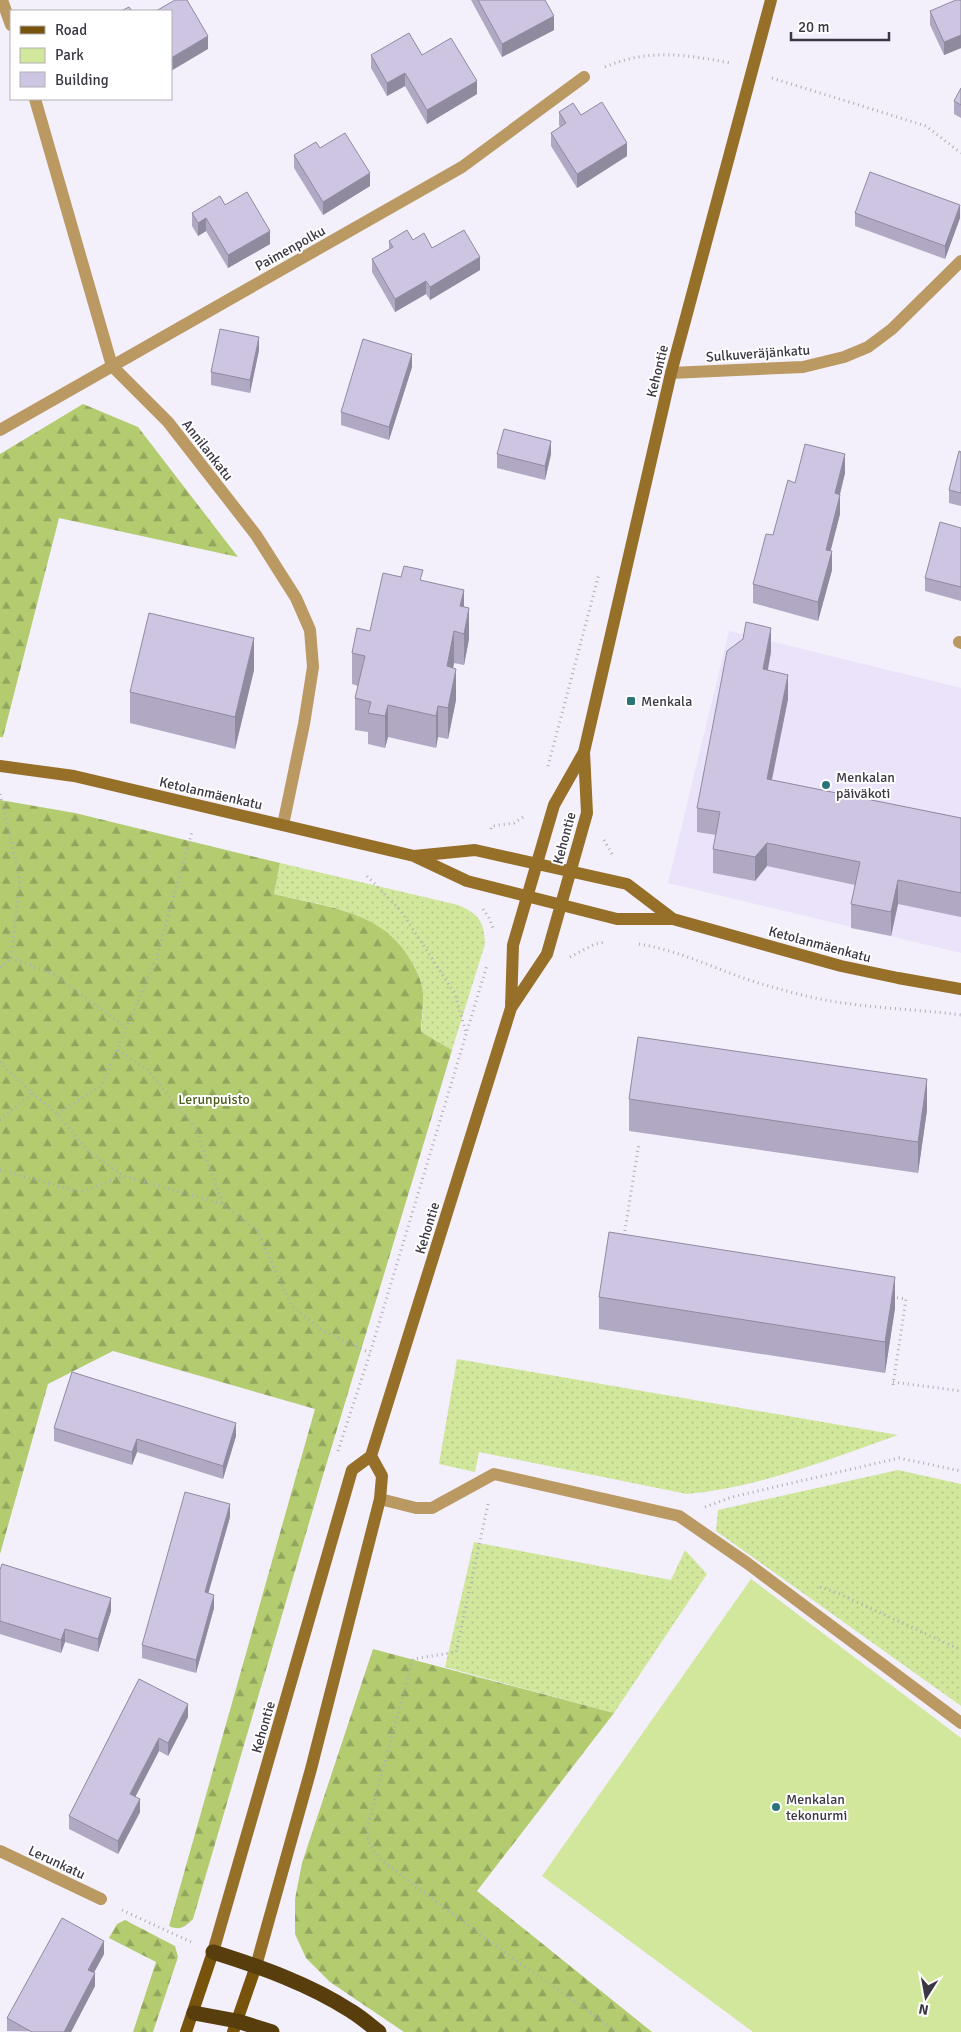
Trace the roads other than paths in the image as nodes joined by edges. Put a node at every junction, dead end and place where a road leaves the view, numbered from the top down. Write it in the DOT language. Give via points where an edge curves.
graph roads {
  1 [pos="2,0"];
  2 [pos="771,0"];
  3 [pos="10,22"];
  4 [pos="584,77"];
  5 [pos="35,100"];
  6 [pos="961,261"];
  7 [pos="112,366"];
  8 [pos="671,373"];
  9 [pos="0,430"];
  10 [pos="584,752"];
  11 [pos="0,766"];
  12 [pos="283,825"];
  13 [pos="414,856"];
  14 [pos="537,864"];
  15 [pos="570,872"];
  16 [pos="527,896"];
  17 [pos="561,904"];
  18 [pos="673,919"];
  19 [pos="961,989"];
  20 [pos="511,1008"];
  21 [pos="370,1456"];
  22 [pos="380,1499"];
  23 [pos="961,1723"];
  24 [pos="0,1852"];
  25 [pos="101,1899"];
  26 [pos="213,1952"];
  27 [pos="256,1966"];
  28 [pos="194,2013"];
  29 [pos="235,2026"];
  30 [pos="186,2032"];
  31 [pos="272,2032"];
  32 [pos="379,2032"];
  1 -- 3 [label="street"];
  2 -- 8 [label="main road, Kehontie"];
  4 -- 7 [label="street, Paimenpolku" via="462,168"];
  5 -- 7 [label="street, Annilankatu"];
  6 -- 8 [label="street, Sulkuveräjänkatu" via="892,329 868,347 844,357 803,367"];
  7 -- 9 [label="street, Paimenpolku"];
  7 -- 12 [label="street, Annilankatu" via="168,422 256,535 296,598 310,630 313,667"];
  8 -- 10 [label="main road, Kehontie"];
  10 -- 14 [label="main road, Kehontie" via="554,805"];
  10 -- 15 [label="main road, Kehontie" via="587,813"];
  11 -- 12 [label="main road, Ketolanmäenkatu" via="74,776"];
  12 -- 13 [label="main road, Ketolanmäenkatu"];
  13 -- 14 [label="main road, Ketolanmäenkatu" via="475,850"];
  13 -- 16 [label="main road, Ketolanmäenkatu" via="467,881"];
  14 -- 15 [label="main road, Ketolanmäenkatu"];
  14 -- 16 [label="main road, Kehontie"];
  15 -- 17 [label="main road, Kehontie"];
  15 -- 18 [label="main road, Ketolanmäenkatu" via="627,884"];
  16 -- 17 [label="main road, Ketolanmäenkatu"];
  16 -- 20 [label="main road, Kehontie" via="513,944"];
  17 -- 18 [label="main road, Ketolanmäenkatu" via="617,919"];
  17 -- 20 [label="main road, Kehontie" via="547,954"];
  18 -- 19 [label="main road, Ketolanmäenkatu" via="841,966"];
  20 -- 21 [label="main road, Kehontie"];
  21 -- 22 [label="main road" via="382,1476"];
  21 -- 26 [label="main road, Kehontie" via="352,1470"];
  22 -- 23 [label="street" via="416,1508 432,1508 494,1474 678,1516 747,1563"];
  22 -- 27 [label="main road"];
  24 -- 25 [label="street, Lerunkatu"];
  26 -- 27 [label="highway"];
  26 -- 28 [label="main road, Kehontie"];
  27 -- 29 [label="main road"];
  27 -- 32 [label="highway" via="294,1981 351,2011"];
  28 -- 29 [label="highway"];
  28 -- 30 [label="main road, Kehontie"];
  29 -- 31 [label="highway"];
}
